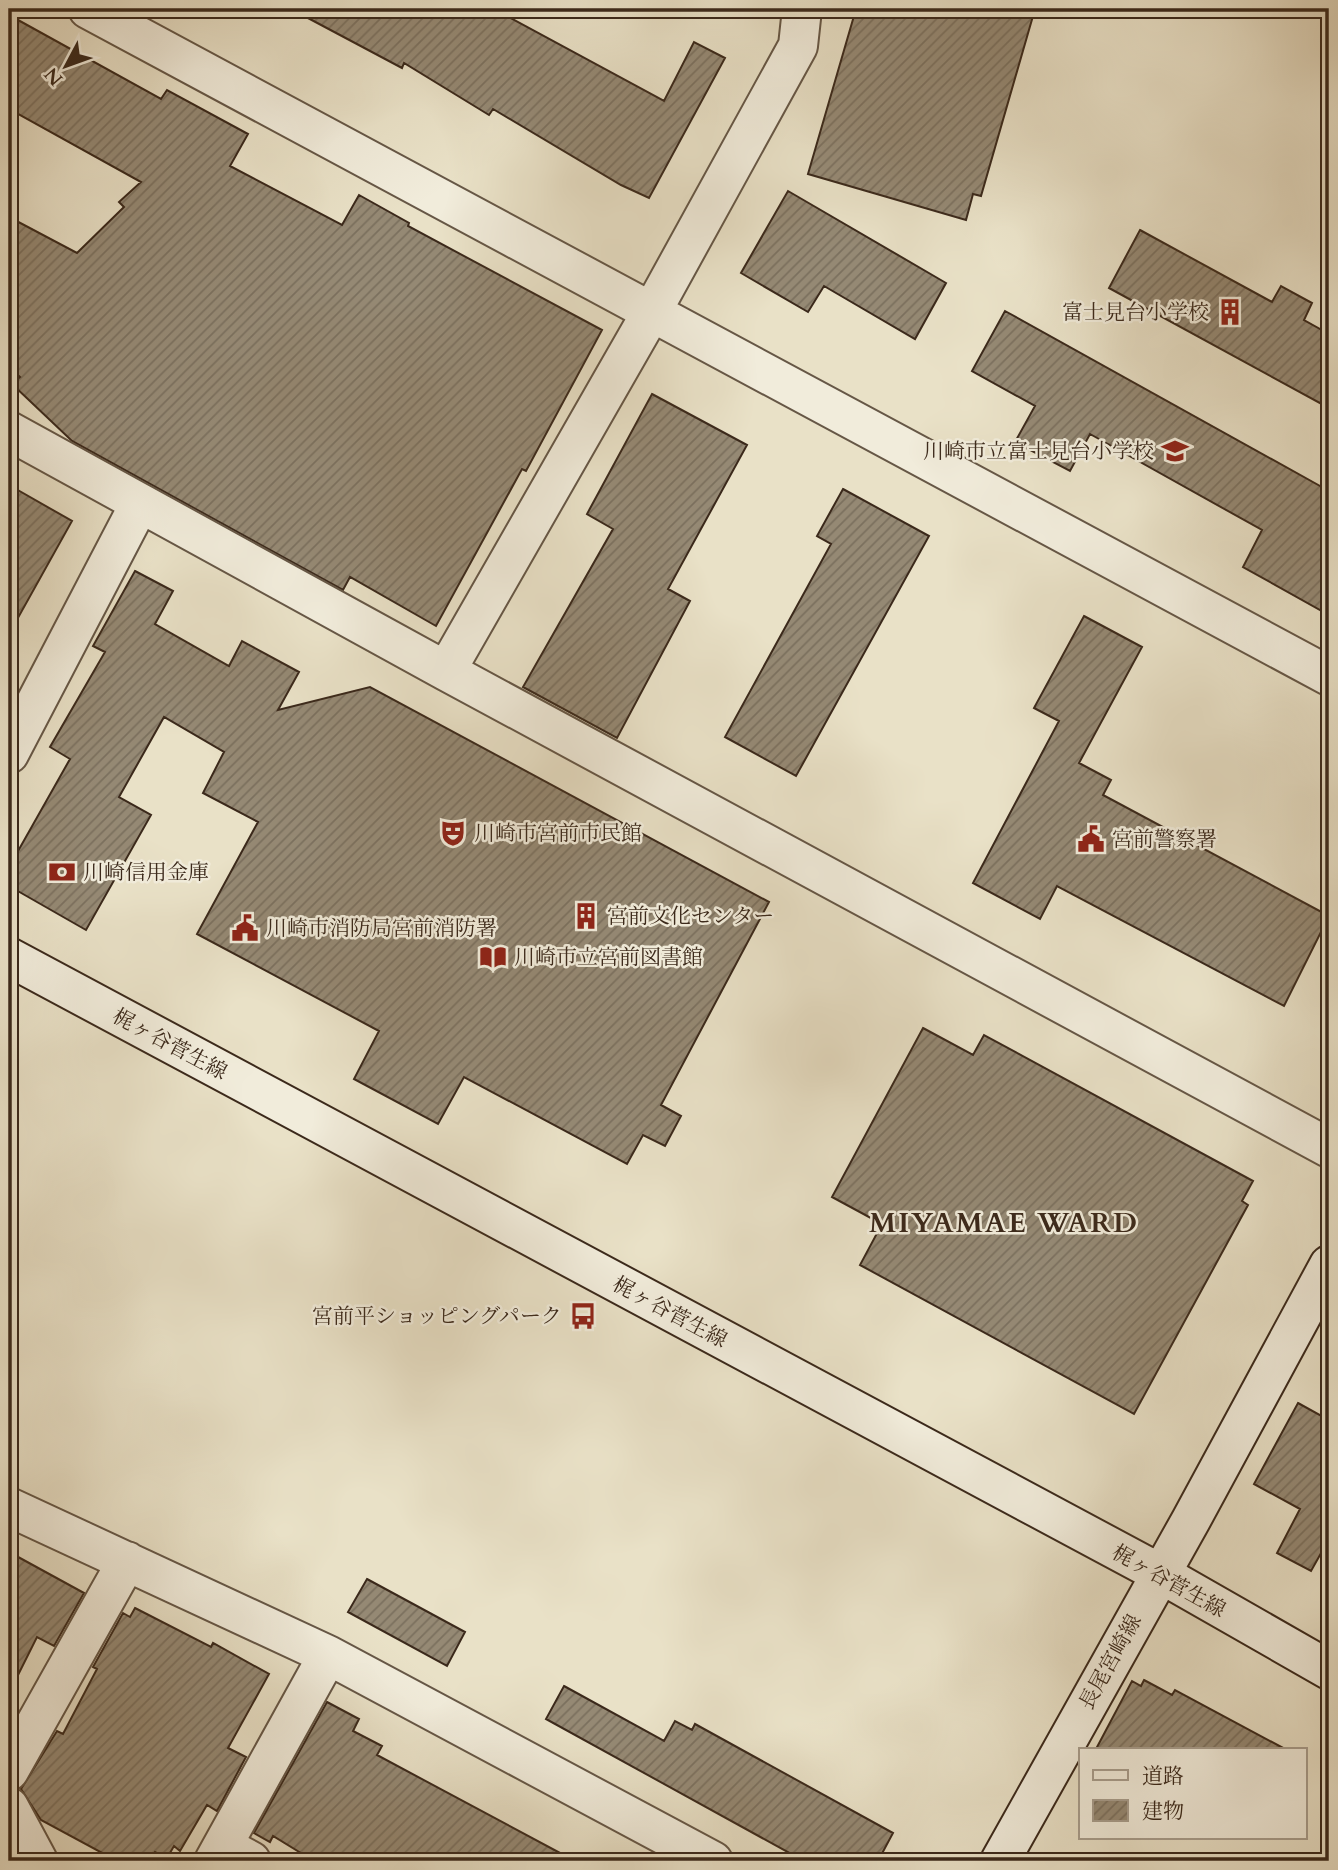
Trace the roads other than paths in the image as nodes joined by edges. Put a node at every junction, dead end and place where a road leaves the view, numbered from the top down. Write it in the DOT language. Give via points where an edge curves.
graph roads {
  1 [pos="88,9"];
  2 [pos="802,9"];
  3 [pos="651,313"];
  4 [pos="9,431"];
  5 [pos="140,503"];
  6 [pos="446,671"];
  7 [pos="1329,676"];
  8 [pos="9,754"];
  9 [pos="9,957"];
  10 [pos="1329,1148"];
  11 [pos="1329,1265"];
  12 [pos="9,1507"];
  13 [pos="127,1561"];
  14 [pos="1161,1574"];
  15 [pos="328,1655"];
  16 [pos="1329,1670"];
  17 [pos="9,1771"];
  18 [pos="9,1807"];
  19 [pos="230,1856"];
  20 [pos="37,1861"];
  21 [pos="713,1861"];
  22 [pos="1000,1861"];
  1 -- 3 [label="street"];
  2 -- 3 [label="street" via="797,46"];
  3 -- 6 [label="street"];
  3 -- 7 [label="street"];
  4 -- 5 [label="street"];
  5 -- 6 [label="street"];
  5 -- 8 [label="street"];
  6 -- 10 [label="street"];
  9 -- 14 [label="street, 梶ヶ谷菅生線"];
  11 -- 14 [label="street, 長尾宮崎線"];
  12 -- 13 [label="street"];
  13 -- 15 [label="street"];
  13 -- 17 [label="street"];
  14 -- 16 [label="street, 梶ヶ谷菅生線"];
  14 -- 22 [label="street, 長尾宮崎線"];
  15 -- 19 [label="street"];
  15 -- 21 [label="street"];
  18 -- 20 [label="street"];
}
